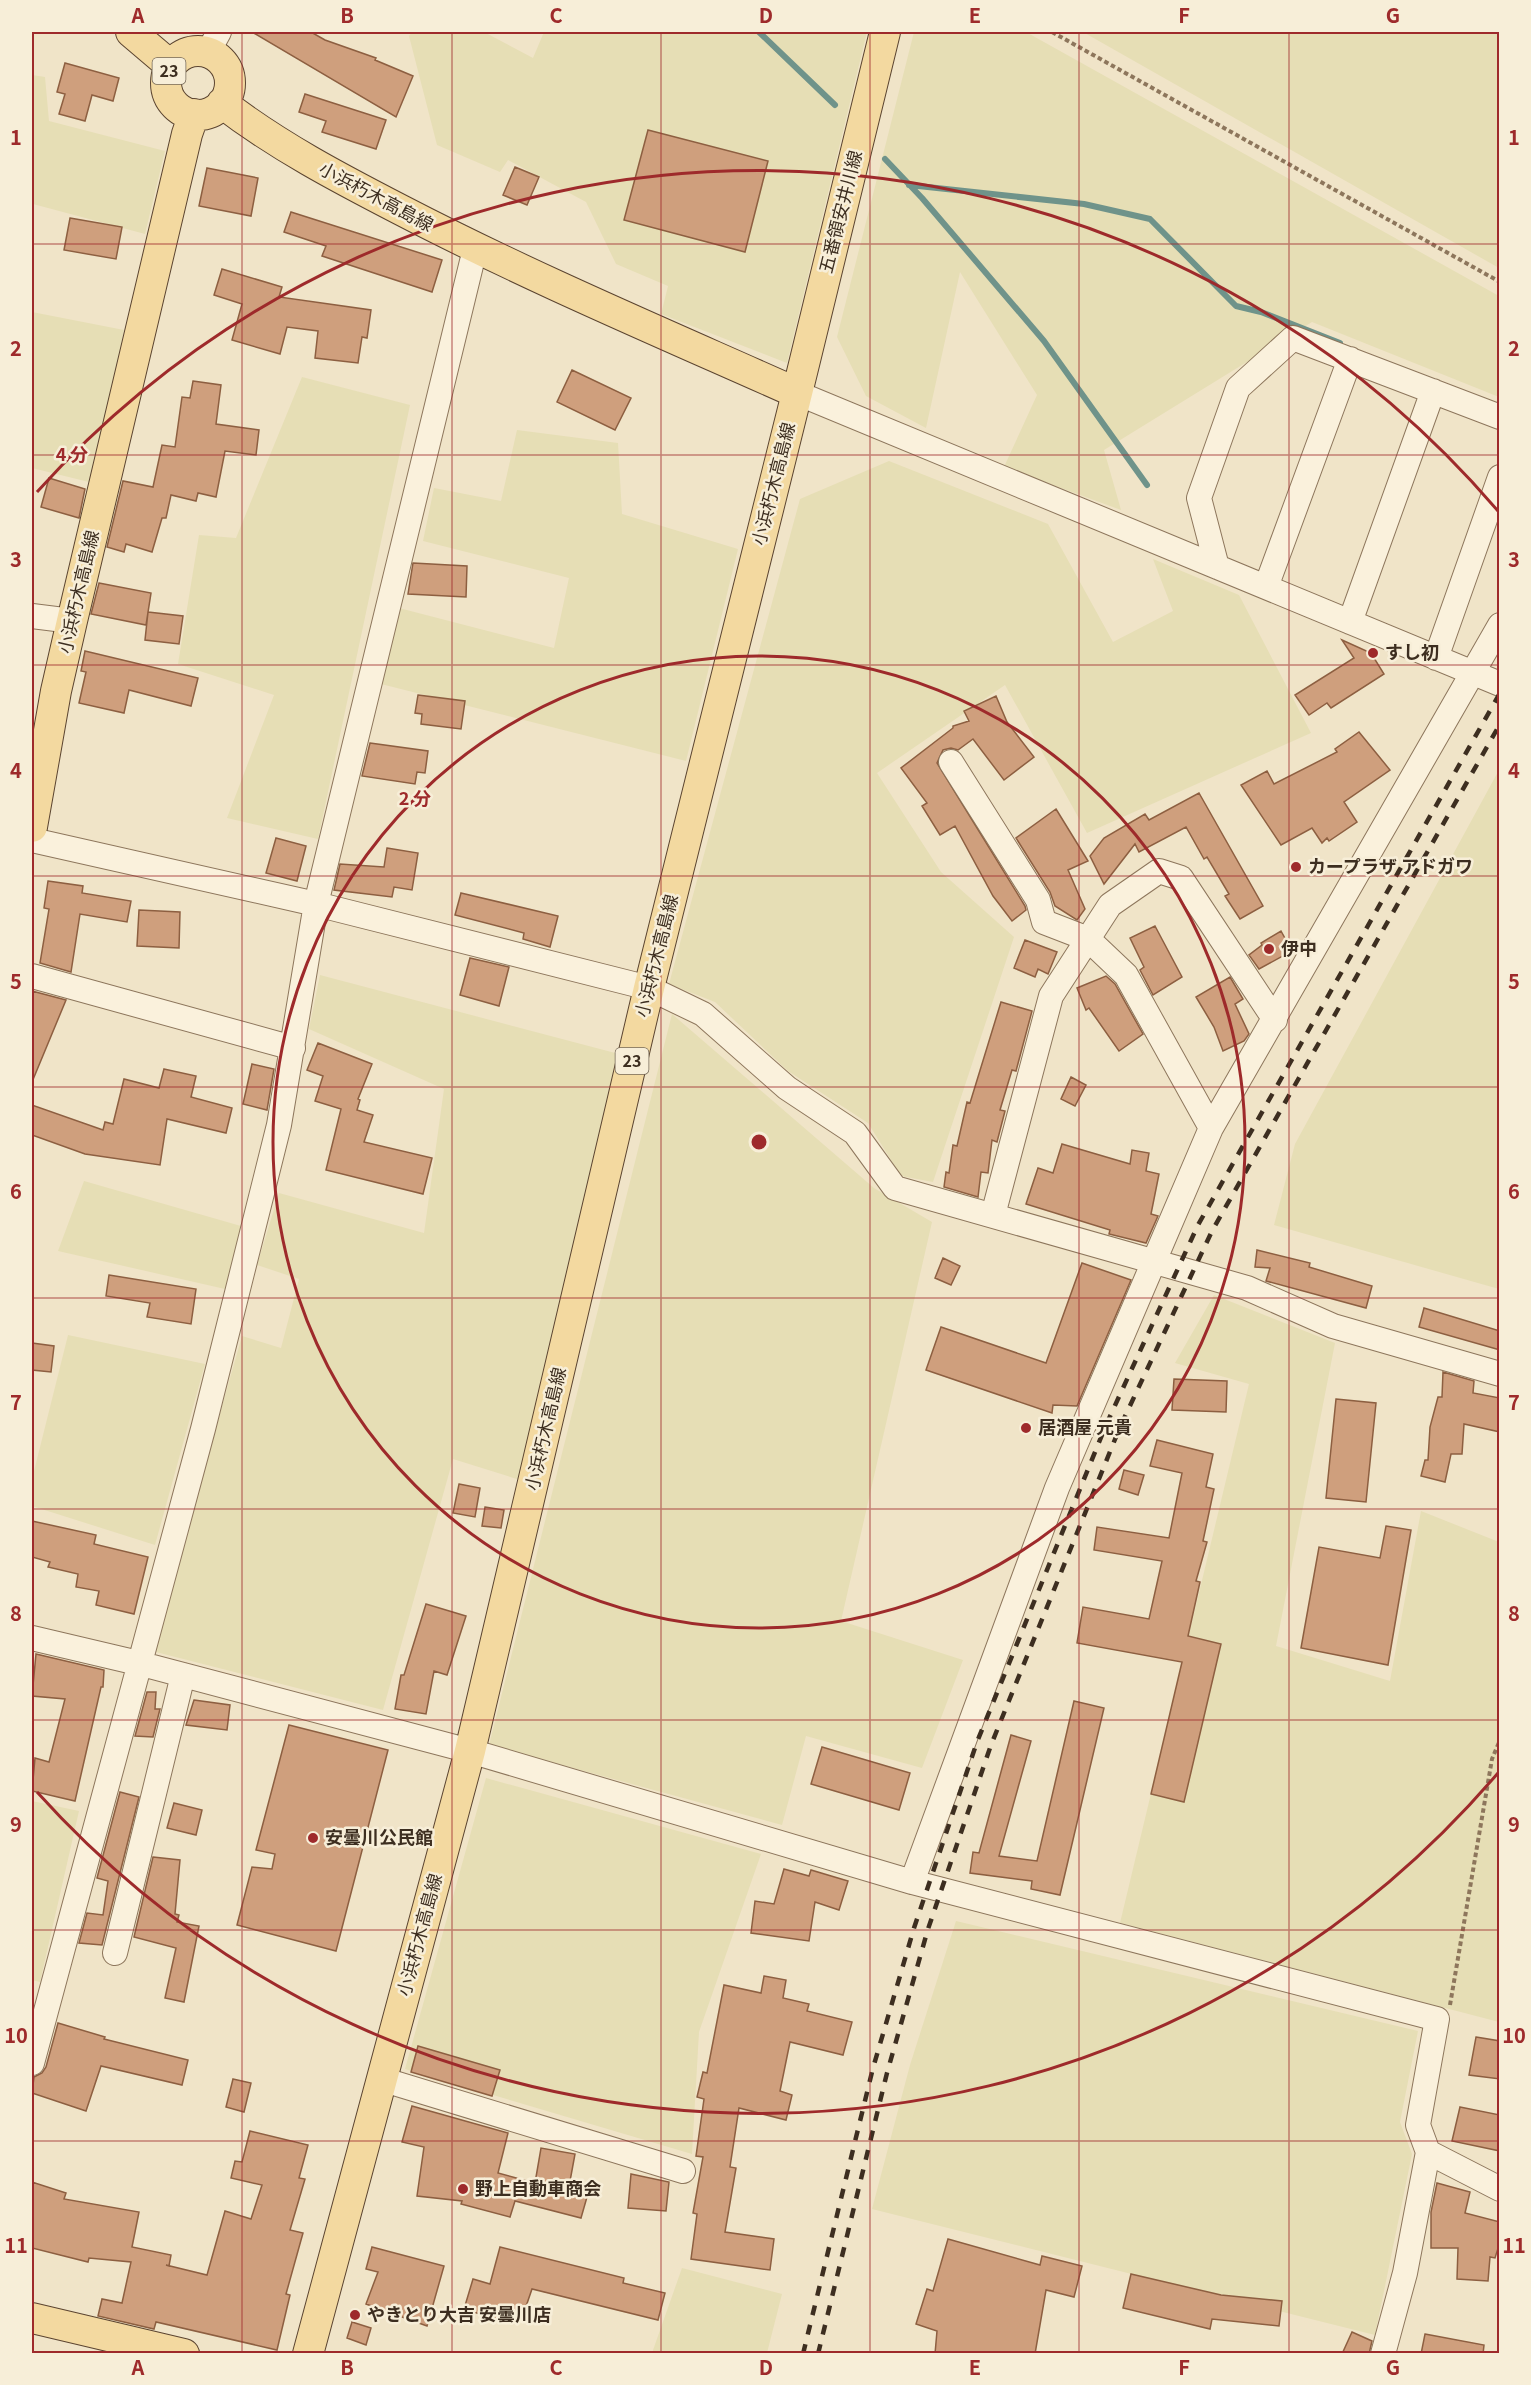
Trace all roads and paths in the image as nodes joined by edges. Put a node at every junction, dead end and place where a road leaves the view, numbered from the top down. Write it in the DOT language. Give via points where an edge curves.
graph roads {
  1 [pos="131,32"];
  2 [pos="885,32"];
  3 [pos="1052,32"];
  4 [pos="214,42"];
  5 [pos="171,66"];
  6 [pos="222,104"];
  7 [pos="194,114"];
  8 [pos="475,249"];
  9 [pos="1500,282"];
  10 [pos="1350,360"];
  11 [pos="1433,391"];
  12 [pos="797,393"];
  13 [pos="1500,417"];
  14 [pos="1500,477"];
  15 [pos="1217,567"];
  16 [pos="1266,587"];
  17 [pos="32,616"];
  18 [pos="72,621"];
  19 [pos="1350,622"];
  20 [pos="1500,624"];
  21 [pos="1436,658"];
  22 [pos="1473,673"];
  23 [pos="1500,684"];
  24 [pos="951,762"];
  25 [pos="32,827"];
  26 [pos="32,840"];
  27 [pos="316,904"];
  28 [pos="1088,939"];
  29 [pos="32,976"];
  30 [pos="649,988"];
  31 [pos="1275,1020"];
  32 [pos="293,1048"];
  33 [pos="1211,1128"];
  34 [pos="993,1215"];
  35 [pos="1154,1263"];
  36 [pos="1500,1374"];
  37 [pos="32,1638"];
  38 [pos="138,1663"];
  39 [pos="183,1675"];
  40 [pos="1500,1740"];
  41 [pos="470,1751"];
  42 [pos="912,1882"];
  43 [pos="115,1953"];
  44 [pos="1437,2019"];
  45 [pos="32,2063"];
  46 [pos="381,2079"];
  47 [pos="1428,2152"];
  48 [pos="683,2171"];
  49 [pos="1500,2189"];
  50 [pos="32,2318"];
  51 [pos="184,2354"];
  52 [pos="308,2354"];
  53 [pos="1383,2354"];
  1 -- 5 [label="main road, 23"];
  2 -- 12 [label="main road, 五番領安井川線"];
  3 -- 9 [label="path"];
  4 -- 5 [label="main road, 23" via="187,53"];
  4 -- 6 [label="main road, 23" via="229,75 230,85"];
  5 -- 7 [label="main road, 23" via="166,87 169,97 184,112"];
  6 -- 7 [label="main road"];
  6 -- 8 [label="main road, 小浜朽木高島線" via="311,164"];
  7 -- 18 [label="main road, 小浜朽木高島線"];
  8 -- 12 [label="main road, 小浜朽木高島線"];
  8 -- 27 [label="street"];
  10 -- 11 [label="street"];
  10 -- 15 [label="street" via="1293,338 1238,388 1199,498"];
  10 -- 16 [label="street"];
  11 -- 13 [label="street"];
  11 -- 19 [label="street"];
  12 -- 15 [label="street"];
  12 -- 30 [label="main road, 小浜朽木高島線 / 23"];
  14 -- 21 [label="street"];
  15 -- 16 [label="street"];
  16 -- 19 [label="street"];
  17 -- 18 [label="street"];
  18 -- 25 [label="main road, 小浜朽木高島線"];
  19 -- 21 [label="street"];
  20 -- 22 [label="street"];
  21 -- 22 [label="street"];
  22 -- 23 [label="street"];
  22 -- 31 [label="street"];
  24 -- 28 [label="street" via="1038,900 1044,922"];
  26 -- 27 [label="street"];
  27 -- 30 [label="street"];
  27 -- 32 [label="street"];
  28 -- 31 [label="street" via="1110,905 1159,871 1181,878"];
  28 -- 33 [label="street" via="1126,975"];
  28 -- 34 [label="street" via="1051,996"];
  29 -- 32 [label="street"];
  30 -- 34 [label="street" via="703,1014 787,1088 855,1133 895,1188"];
  30 -- 41 [label="main road, 小浜朽木高島線 / 23"];
  31 -- 33 [label="street"];
  32 -- 38 [label="street" via="279,1125"];
  33 -- 35 [label="street"];
  34 -- 35 [label="street"];
  35 -- 36 [label="street" via="1247,1288 1333,1326"];
  35 -- 42 [label="street" via="1057,1488"];
  37 -- 38 [label="street"];
  38 -- 39 [label="street"];
  38 -- 45 [label="street"];
  39 -- 41 [label="street"];
  39 -- 43 [label="street"];
  40 -- 44 [label="path" via="1492,1759 1452,2004"];
  41 -- 42 [label="street"];
  41 -- 46 [label="main road, 小浜朽木高島線 / 23"];
  42 -- 44 [label="street"];
  44 -- 47 [label="street" via="1418,2124"];
  46 -- 48 [label="street"];
  46 -- 52 [label="main road, 小浜朽木高島線 / 23"];
  47 -- 49 [label="street"];
  47 -- 53 [label="street" via="1405,2273"];
  50 -- 51 [label="main road"];
}
